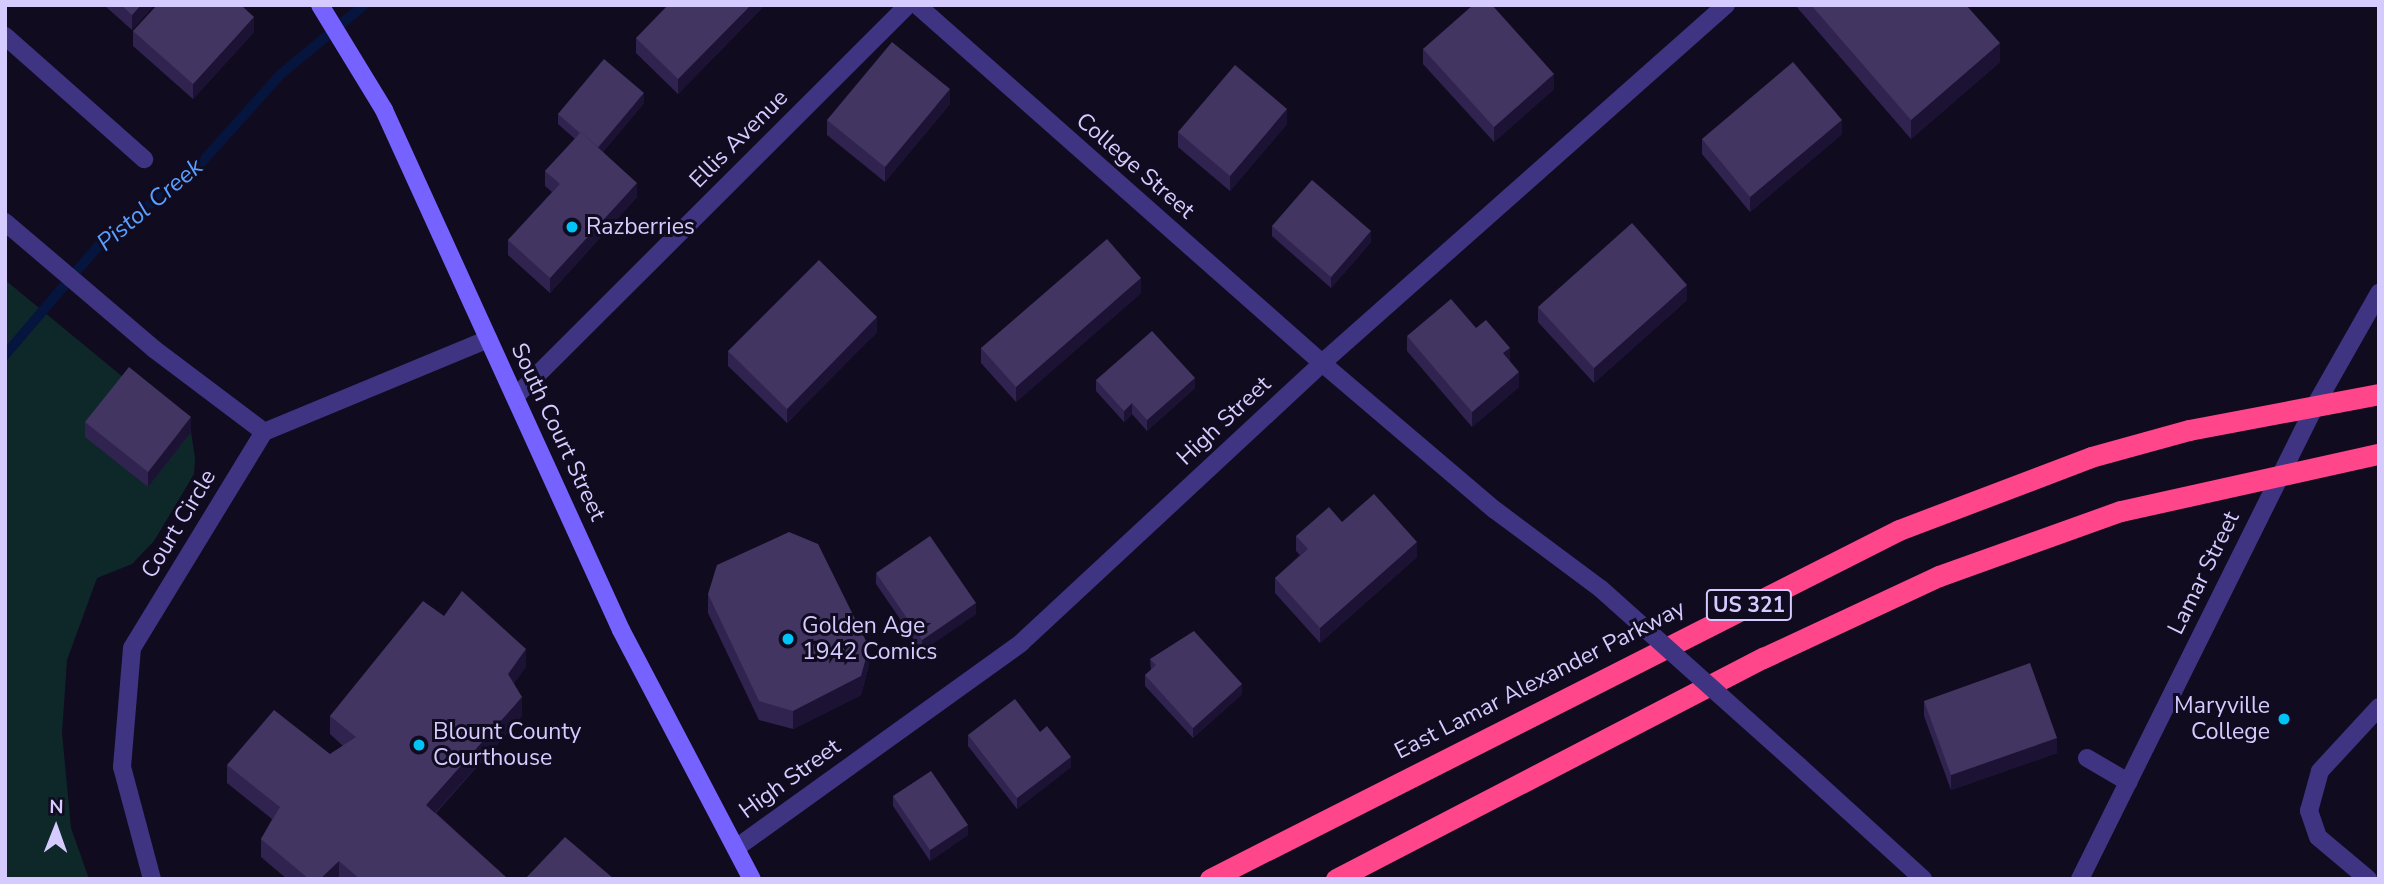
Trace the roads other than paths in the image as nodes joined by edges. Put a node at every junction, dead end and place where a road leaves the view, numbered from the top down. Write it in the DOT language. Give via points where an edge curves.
graph roads {
  1 [pos="320,5"];
  2 [pos="908,5"];
  3 [pos="917,5"];
  4 [pos="1726,5"];
  5 [pos="5,36"];
  6 [pos="144,159"];
  7 [pos="5,222"];
  8 [pos="2379,293"];
  9 [pos="489,339"];
  10 [pos="1322,363"];
  11 [pos="2379,394"];
  12 [pos="516,396"];
  13 [pos="2316,404"];
  14 [pos="264,432"];
  15 [pos="2379,454"];
  16 [pos="2283,470"];
  17 [pos="2379,707"];
  18 [pos="2087,758"];
  19 [pos="2128,782"];
  20 [pos="736,848"];
  21 [pos="152,879"];
  22 [pos="752,879"];
  23 [pos="1210,879"];
  24 [pos="1336,879"];
  25 [pos="1923,879"];
  26 [pos="2080,879"];
  27 [pos="2368,879"];
  1 -- 9 [label="street, South Court Street" via="384,110"];
  2 -- 12 [label="street, Ellis Avenue"];
  3 -- 10 [label="street, College Street"];
  4 -- 10 [label="street, High Street"];
  5 -- 6 [label="street"];
  7 -- 14 [label="street" via="154,349"];
  8 -- 13 [label="street, Lamar Street"];
  9 -- 12 [label="street, South Court Street"];
  9 -- 14 [label="street"];
  10 -- 20 [label="street, High Street" via="1021,643"];
  10 -- 25 [label="street, College Street, bridge" via="1495,510 1601,589"];
  11 -- 13 [label="highway, East Lamar Alexander Parkway / US 321"];
  12 -- 20 [label="street, South Court Street" via="621,630"];
  13 -- 16 [label="street, Lamar Street"];
  13 -- 23 [label="highway, East Lamar Alexander Parkway / US 321" via="2091,457 1899,530"];
  14 -- 21 [label="street, Court Circle" via="132,648 122,767"];
  15 -- 16 [label="highway, US 321"];
  16 -- 19 [label="street, Lamar Street"];
  16 -- 24 [label="highway, US 321" via="2122,511 1939,576 1763,659"];
  17 -- 27 [label="street" via="2320,771 2309,811 2318,837"];
  18 -- 19 [label="street"];
  19 -- 26 [label="street, Lamar Street"];
  20 -- 22 [label="street, South Court Street"];
}
